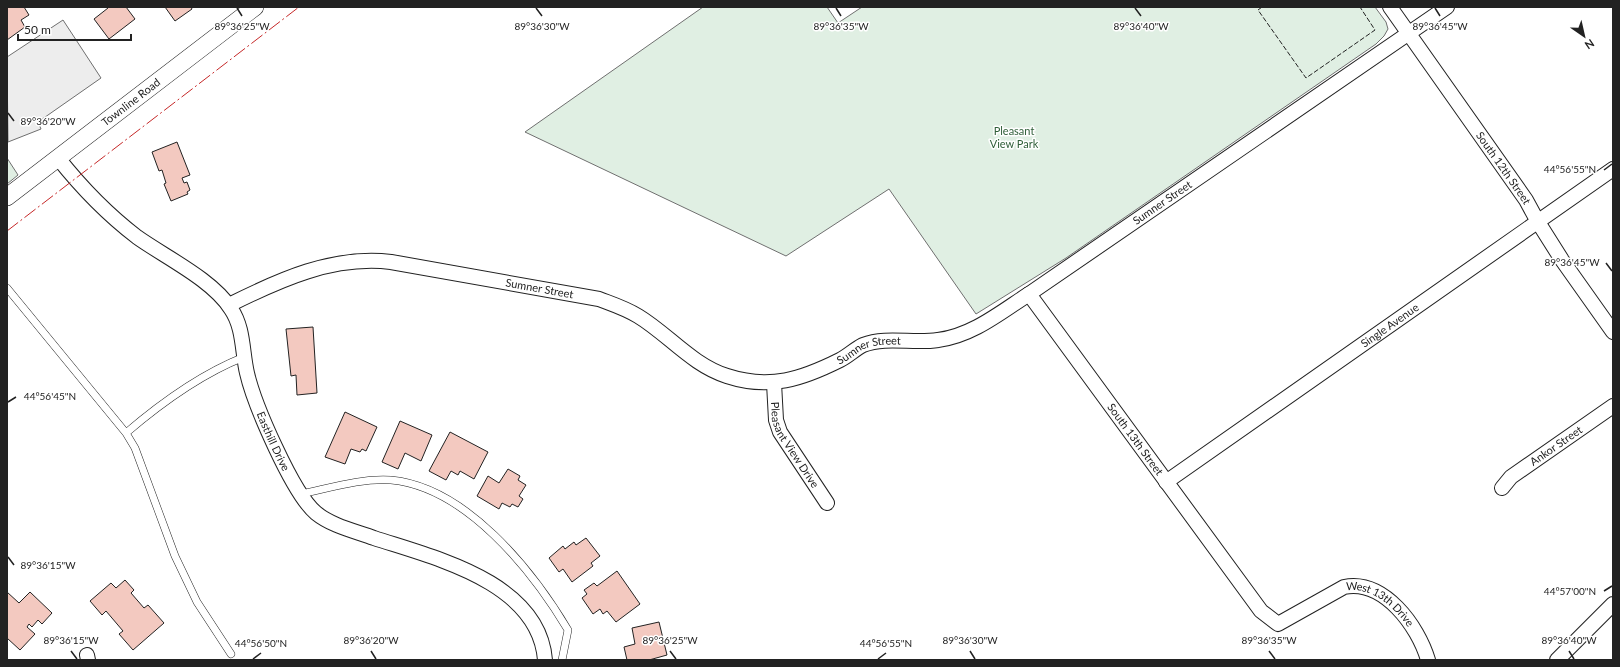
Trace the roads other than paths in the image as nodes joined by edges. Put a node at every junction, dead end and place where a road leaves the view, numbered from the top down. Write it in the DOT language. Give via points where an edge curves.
graph roads {
  1 [pos="255,7"];
  2 [pos="1390,7"];
  3 [pos="1447,7"];
  4 [pos="1409,33"];
  5 [pos="58,158"];
  6 [pos="1613,169"];
  7 [pos="7,197"];
  8 [pos="1538,222"];
  9 [pos="7,288"];
  10 [pos="1029,294"];
  11 [pos="229,305"];
  12 [pos="1613,332"];
  13 [pos="244,357"];
  14 [pos="774,383"];
  15 [pos="1613,406"];
  16 [pos="126,433"];
  17 [pos="1166,482"];
  18 [pos="1502,488"];
  19 [pos="301,494"];
  20 [pos="827,503"];
  21 [pos="1241,584"];
  22 [pos="1613,604"];
  23 [pos="231,654"];
  24 [pos="545,660"];
  25 [pos="562,660"];
  26 [pos="1428,660"];
  27 [pos="1557,660"];
  1 -- 5 [label="street, Townline Road"];
  2 -- 4 [label="street, South 12th Street"];
  3 -- 4 [label="street, Sumner Street"];
  4 -- 8 [label="street, South 12th Street" via="1526,200"];
  4 -- 10 [label="street, Sumner Street"];
  5 -- 7 [label="street, Townline Road"];
  5 -- 11 [label="street, Easthill Drive" via="111,216 204,282"];
  6 -- 8 [label="street, Single Avenue"];
  8 -- 12 [label="street, South 12th Street"];
  8 -- 17 [label="street, Single Avenue"];
  9 -- 16 [label="lane"];
  10 -- 14 [label="street, Sumner Street" via="954,338 937,341 892,340 862,346 804,377"];
  10 -- 17 [label="street, South 13th Street"];
  11 -- 13 [label="street, Easthill Drive" via="240,328"];
  11 -- 14 [label="street, Sumner Street" via="280,281 325,266 364,260 390,262 599,299 638,316 707,367 726,376"];
  13 -- 16 [label="lane" via="211,373"];
  13 -- 19 [label="street, Easthill Drive" via="252,390"];
  14 -- 20 [label="street, Pleasant View Drive" via="776,420 780,432"];
  15 -- 18 [label="street, Ankor Street" via="1511,477"];
  16 -- 23 [label="lane" via="135,448 175,556 197,602"];
  17 -- 21 [label="street, South 13th Street"];
  19 -- 24 [label="street, Easthill Drive" via="317,513 333,523 454,566 498,587 518,604 534,623 542,640"];
  19 -- 25 [label="lane" via="354,482 391,480 427,488 455,503 502,541 550,600 568,630"];
  21 -- 26 [label="street, West 13th Drive" via="1261,611 1278,624 1344,587 1368,587 1382,595 1407,619 1421,639"];
  22 -- 27 [label="street"];
}
